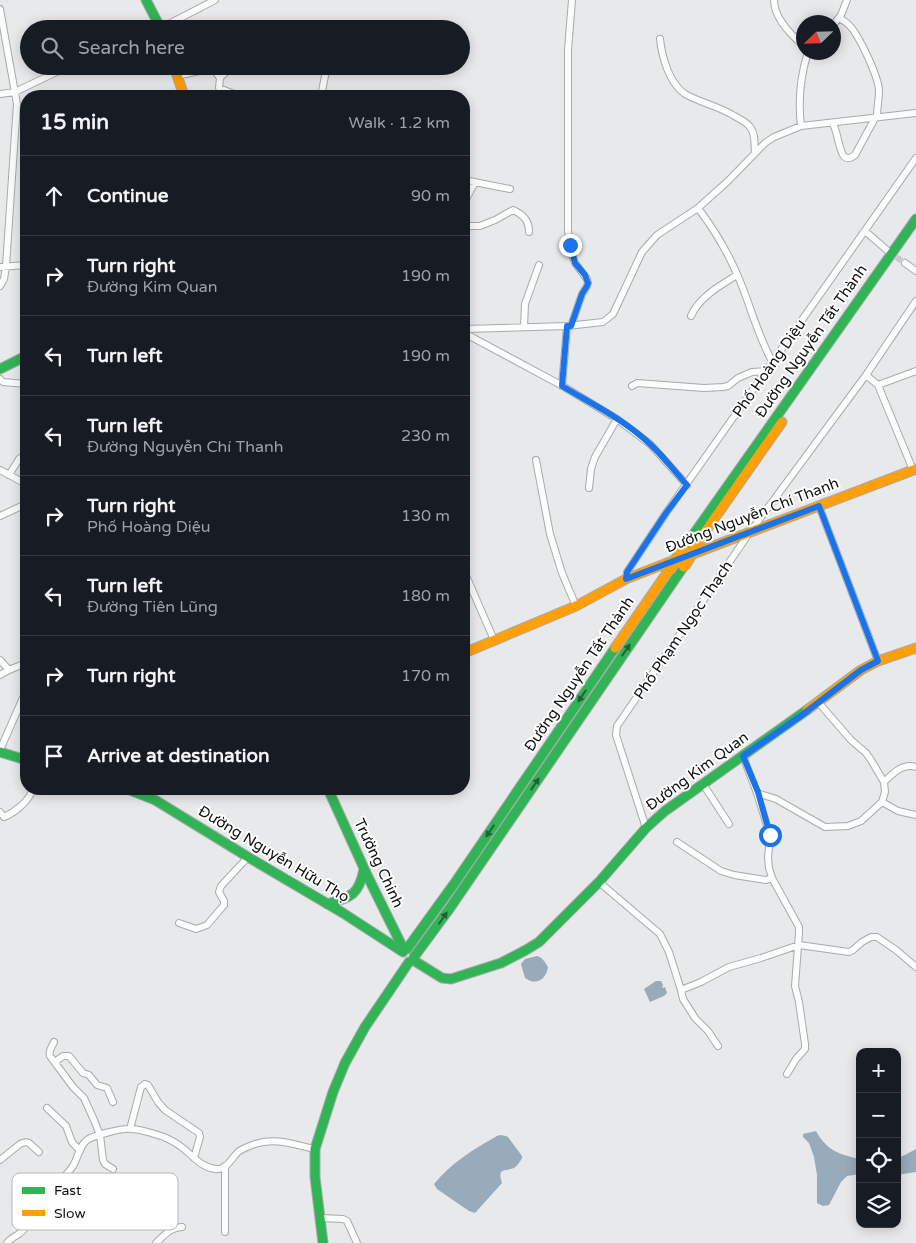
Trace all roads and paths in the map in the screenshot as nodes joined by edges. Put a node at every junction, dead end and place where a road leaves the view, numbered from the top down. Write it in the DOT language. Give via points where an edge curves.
graph roads {
  1 [pos="146,0"];
  2 [pos="215,0"];
  3 [pos="572,0"];
  4 [pos="774,0"];
  5 [pos="847,0"];
  6 [pos="0,8"];
  7 [pos="840,15"];
  8 [pos="841,19"];
  9 [pos="156,20"];
  10 [pos="174,20"];
  11 [pos="660,39"];
  12 [pos="796,39"];
  13 [pos="806,60"];
  14 [pos="50,75"];
  15 [pos="177,75"];
  16 [pos="218,75"];
  17 [pos="223,75"];
  18 [pos="325,75"];
  19 [pos="220,78"];
  20 [pos="182,90"];
  21 [pos="220,90"];
  22 [pos="322,90"];
  23 [pos="15,92"];
  24 [pos="0,94"];
  25 [pos="916,113"];
  26 [pos="876,118"];
  27 [pos="833,123"];
  28 [pos="801,126"];
  29 [pos="755,153"];
  30 [pos="916,158"];
  31 [pos="470,181"];
  32 [pos="475,182"];
  33 [pos="510,189"];
  34 [pos="470,191"];
  35 [pos="698,208"];
  36 [pos="916,219"];
  37 [pos="470,226"];
  38 [pos="864,231"];
  39 [pos="529,232"];
  40 [pos="916,232"];
  41 [pos="888,251"];
  42 [pos="905,263"];
  43 [pos="20,265"];
  44 [pos="539,265"];
  45 [pos="3,266"];
  46 [pos="916,271"];
  47 [pos="737,275"];
  48 [pos="0,286"];
  49 [pos="916,301"];
  50 [pos="692,316"];
  51 [pos="569,326"];
  52 [pos="524,327"];
  53 [pos="470,329"];
  54 [pos="470,337"];
  55 [pos="20,359"];
  56 [pos="773,363"];
  57 [pos="0,369"];
  58 [pos="767,371"];
  59 [pos="916,371"];
  60 [pos="866,375"];
  61 [pos="0,379"];
  62 [pos="20,383"];
  63 [pos="878,385"];
  64 [pos="562,386"];
  65 [pos="632,386"];
  66 [pos="617,419"];
  67 [pos="20,458"];
  68 [pos="536,460"];
  69 [pos="914,469"];
  70 [pos="0,470"];
  71 [pos="9,474"];
  72 [pos="20,480"];
  73 [pos="687,485"];
  74 [pos="588,488"];
  75 [pos="819,506"];
  76 [pos="20,507"];
  77 [pos="0,516"];
  78 [pos="750,532"];
  79 [pos="626,579"];
  80 [pos="470,585"];
  81 [pos="576,606"];
  82 [pos="494,640"];
  83 [pos="916,648"];
  84 [pos="470,651"];
  85 [pos="0,660"];
  86 [pos="878,661"];
  87 [pos="20,665"];
  88 [pos="9,670"];
  89 [pos="0,675"];
  90 [pos="818,702"];
  91 [pos="20,705"];
  92 [pos="0,751"];
  93 [pos="743,756"];
  94 [pos="20,758"];
  95 [pos="916,767"];
  96 [pos="884,782"];
  97 [pos="703,784"];
  98 [pos="758,792"];
  99 [pos="30,795"];
  100 [pos="142,795"];
  101 [pos="331,795"];
  102 [pos="882,802"];
  103 [pos="0,812"];
  104 [pos="916,815"];
  105 [pos="729,824"];
  106 [pos="646,828"];
  107 [pos="677,842"];
  108 [pos="248,857"];
  109 [pos="364,868"];
  110 [pos="772,878"];
  111 [pos="599,882"];
  112 [pos="327,904"];
  113 [pos="179,923"];
  114 [pos="798,945"];
  115 [pos="408,955"];
  116 [pos="916,967"];
  117 [pos="681,990"];
  118 [pos="54,1042"];
  119 [pos="718,1046"];
  120 [pos="55,1062"];
  121 [pos="787,1074"];
  122 [pos="113,1102"];
  123 [pos="47,1108"];
  124 [pos="130,1128"];
  125 [pos="100,1135"];
  126 [pos="315,1148"];
  127 [pos="80,1151"];
  128 [pos="39,1152"];
  129 [pos="194,1158"];
  130 [pos="0,1160"];
  131 [pos="225,1166"];
  132 [pos="113,1169"];
  133 [pos="67,1173"];
  134 [pos="320,1218"];
  135 [pos="178,1228"];
  136 [pos="182,1228"];
  137 [pos="24,1230"];
  138 [pos="169,1230"];
  139 [pos="225,1232"];
  140 [pos="7,1243"];
  141 [pos="156,1243"];
  142 [pos="323,1243"];
  143 [pos="357,1243"];
  1 -- 9 [label="main road"];
  2 -- 10 [label="street"];
  3 -- 51 [label="street" via="568,50 568,231 573,258 588,283"];
  4 -- 12 [label="street" via="778,16"];
  5 -- 7 [label="street"];
  6 -- 23 [label="street"];
  8 -- 26 [label="street" via="857,37 877,81"];
  11 -- 29 [label="street" via="665,62 680,90 719,107 750,126"];
  13 -- 28 [label="street" via="800,91"];
  14 -- 23 [label="street"];
  15 -- 20 [label="main road"];
  16 -- 19 [label="street"];
  17 -- 19 [label="street"];
  18 -- 22 [label="street"];
  19 -- 21 [label="street"];
  23 -- 24 [label="street"];
  23 -- 45 [label="street" via="17,104"];
  25 -- 26 [label="street"];
  26 -- 27 [label="street"];
  26 -- 27 [label="street" via="852,158 843,156"];
  27 -- 28 [label="street"];
  28 -- 29 [label="street" via="765,142"];
  29 -- 35 [label="street"];
  30 -- 38 [label="street, Phố Hoàng Diệu"];
  31 -- 32 [label="street"];
  32 -- 33 [label="street"];
  32 -- 34 [label="street"];
  35 -- 47 [label="street" via="711,225"];
  35 -- 51 [label="street" via="657,235 642,252 608,319"];
  36 -- 115 [label="main road, Đường Nguyễn Tất Thành, one-way, bridge" via="686,545"];
  37 -- 39 [label="street" via="480,226 513,210 525,218"];
  38 -- 41 [label="street"];
  38 -- 56 [label="street, Phố Hoàng Diệu"];
  115 -- 40 [label="main road, Đường Nguyễn Tất Thành, one-way, bridge" via="450,908 700,539"];
  42 -- 46 [label="street"];
  43 -- 45 [label="street"];
  44 -- 52 [label="street" via="525,304"];
  45 -- 48 [label="street" via="4,279"];
  47 -- 50 [label="street" via="701,301"];
  47 -- 56 [label="street"];
  49 -- 60 [label="street, Phố Phạm Ngọc Thạch"];
  51 -- 52 [label="street"];
  51 -- 64 [label="street"];
  52 -- 53 [label="street"];
  54 -- 64 [label="street"];
  55 -- 57 [label="main road"];
  56 -- 58 [label="street, Phố Hoàng Diệu"];
  58 -- 65 [label="street" via="752,372 723,387 642,383"];
  58 -- 73 [label="street, Phố Hoàng Diệu"];
  59 -- 63 [label="street"];
  60 -- 63 [label="street"];
  60 -- 78 [label="street, Phố Phạm Ngọc Thạch"];
  61 -- 62 [label="street"];
  63 -- 69 [label="street"];
  64 -- 66 [label="street"];
  66 -- 73 [label="street" via="650,444"];
  66 -- 74 [label="street" via="596,456"];
  67 -- 71 [label="street"];
  68 -- 81 [label="street" via="552,540"];
  69 -- 75 [label="main road, Đường Nguyễn Chí Thanh"];
  70 -- 71 [label="street"];
  71 -- 72 [label="street"];
  73 -- 79 [label="street, Phố Hoàng Diệu" via="627,572"];
  75 -- 78 [label="main road, Đường Nguyễn Chí Thanh"];
  75 -- 86 [label="street"];
  76 -- 77 [label="street"];
  78 -- 79 [label="main road, Đường Nguyễn Chí Thanh"];
  78 -- 106 [label="street, Phố Phạm Ngọc Thạch" via="617,726 616,735"];
  79 -- 81 [label="main road, Đường Nguyễn Chí Thanh"];
  80 -- 82 [label="street"];
  81 -- 82 [label="main road, Đường Nguyễn Chí Thanh"];
  82 -- 84 [label="main road, Đường Nguyễn Chí Thanh"];
  83 -- 86 [label="main road, Đường Kim Quan"];
  85 -- 88 [label="street"];
  86 -- 90 [label="main road, Đường Kim Quan"];
  87 -- 88 [label="street"];
  88 -- 89 [label="street"];
  90 -- 93 [label="main road, Đường Kim Quan"];
  90 -- 96 [label="street" via="866,753"];
  91 -- 92 [label="street"];
  92 -- 94 [label="main road"];
  93 -- 97 [label="main road, Đường Kim Quan"];
  93 -- 98 [label="street"];
  95 -- 96 [label="street" via="900,768"];
  96 -- 102 [label="street"];
  97 -- 105 [label="street"];
  97 -- 106 [label="main road, Đường Kim Quan"];
  98 -- 102 [label="street" via="825,827 848,826 861,821"];
  98 -- 110 [label="street" via="770,835 768,858"];
  99 -- 103 [label="street" via="13,812 4,817"];
  100 -- 108 [label="main road, Đường Nguyễn Hữu Thọ"];
  101 -- 109 [label="main road, Trường Chinh"];
  102 -- 104 [label="street" via="898,811"];
  106 -- 111 [label="main road, Đường Kim Quan"];
  107 -- 110 [label="street" via="721,871 766,880"];
  108 -- 112 [label="main road, Đường Nguyễn Hữu Thọ"];
  108 -- 113 [label="street" via="220,886 218,892 224,905 207,925 196,929"];
  109 -- 112 [label="main road" via="362,883 351,896"];
  109 -- 115 [label="main road, Trường Chinh"];
  110 -- 114 [label="street" via="799,927"];
  111 -- 115 [label="main road, Đường Kim Quan" via="539,942 478,972 442,978"];
  111 -- 117 [label="street" via="660,934"];
  112 -- 115 [label="main road, Đường Nguyễn Hữu Thọ"];
  114 -- 116 [label="street" via="848,952 871,937 877,937"];
  114 -- 117 [label="street" via="729,967"];
  114 -- 121 [label="street" via="795,986 805,1049"];
  115 -- 126 [label="main road" via="345,1063"];
  117 -- 119 [label="street" via="688,1009"];
  118 -- 120 [label="street" via="49,1053"];
  120 -- 122 [label="street" via="69,1056 97,1085 107,1088"];
  120 -- 125 [label="street" via="84,1098"];
  123 -- 127 [label="street" via="66,1126 72,1142"];
  124 -- 125 [label="street"];
  124 -- 129 [label="street" via="164,1137"];
  124 -- 129 [label="street" via="141,1087 148,1085 165,1110 199,1133"];
  125 -- 127 [label="street" via="85,1141"];
  125 -- 132 [label="street" via="103,1160"];
  126 -- 131 [label="street" via="275,1141 257,1143 245,1147"];
  126 -- 134 [label="main road"];
  127 -- 133 [label="street"];
  128 -- 130 [label="street" via="26,1142"];
  129 -- 131 [label="street" via="214,1169"];
  131 -- 139 [label="street"];
  134 -- 142 [label="main road"];
  134 -- 143 [label="street" via="347,1220"];
  135 -- 136 [label="street"];
  137 -- 140 [label="street"];
  138 -- 141 [label="street"];
}
